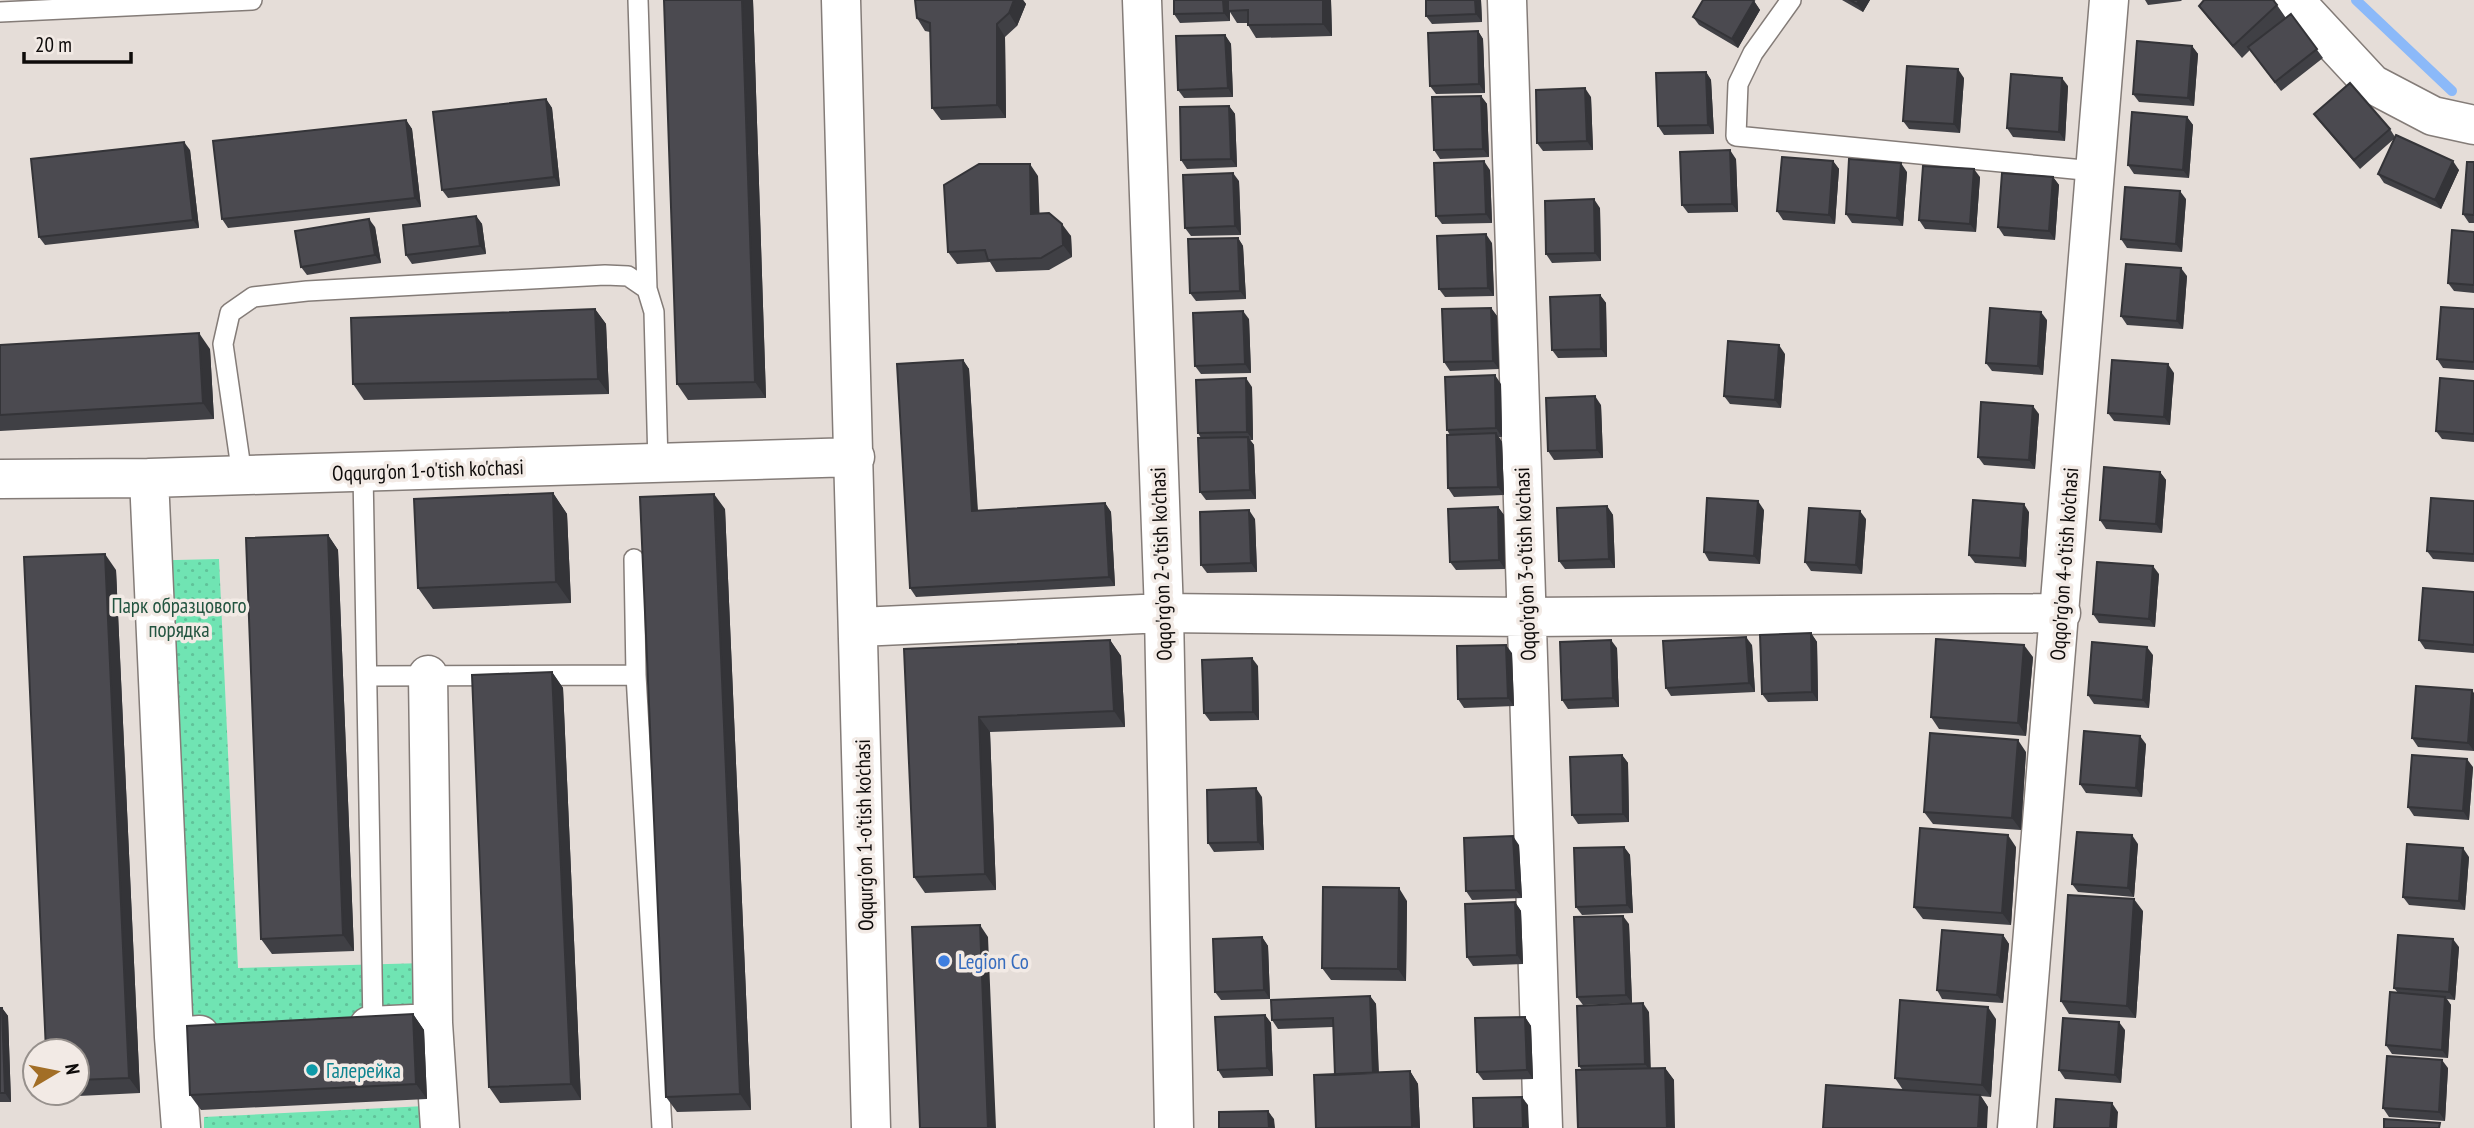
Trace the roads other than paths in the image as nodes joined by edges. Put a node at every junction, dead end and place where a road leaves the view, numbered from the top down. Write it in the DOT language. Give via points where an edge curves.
graph roads {
  1 [pos="252,0"];
  2 [pos="638,0"];
  3 [pos="841,0"];
  4 [pos="1142,0"];
  5 [pos="1507,0"];
  6 [pos="1791,0"];
  7 [pos="2109,0"];
  8 [pos="2294,0"];
  9 [pos="0,12"];
  10 [pos="2474,125"];
  11 [pos="2094,171"];
  12 [pos="647,289"];
  13 [pos="855,457"];
  14 [pos="659,464"];
  15 [pos="363,472"];
  16 [pos="242,475"];
  17 [pos="149,478"];
  18 [pos="0,479"];
  19 [pos="634,559"];
  20 [pos="2061,612"];
  21 [pos="1164,613"];
  22 [pos="1527,617"];
  23 [pos="859,626"];
  24 [pos="428,675"];
  25 [pos="636,675"];
  26 [pos="367,676"];
  27 [pos="433,1023"];
  28 [pos="373,1026"];
  29 [pos="334,1028"];
  30 [pos="241,1033"];
  31 [pos="174,1037"];
  32 [pos="181,1128"];
  33 [pos="440,1128"];
  34 [pos="662,1128"];
  35 [pos="871,1128"];
  36 [pos="1174,1128"];
  37 [pos="1543,1128"];
  38 [pos="2017,1128"];
  1 -- 9 [label="lane"];
  2 -- 12 [label="lane"];
  3 -- 13 [label="street, Oqqurg'on 1-o'tish ko'chasi"];
  4 -- 21 [label="street, Oqqo'rg'on 2-o'tish ko'chasi"];
  5 -- 22 [label="street, Oqqo'rg'on 3-o'tish ko'chasi"];
  6 -- 11 [label="lane" via="1753,52 1738,84 1736,136"];
  7 -- 11 [label="street, Oqqo'rg'on 4-o'tish ko'chasi"];
  8 -- 10 [label="street" via="2372,84 2433,116"];
  11 -- 20 [label="street, Oqqo'rg'on 4-o'tish ko'chasi"];
  12 -- 14 [label="lane" via="654,312"];
  12 -- 16 [label="lane" via="628,276 605,275 307,290 253,297 230,313 223,344"];
  13 -- 14 [label="street, Oqqurg'on 1-o'tish ko'chasi"];
  13 -- 23 [label="street, Oqqurg'on 1-o'tish ko'chasi"];
  14 -- 15 [label="street, Oqqurg'on 1-o'tish ko'chasi"];
  15 -- 16 [label="street, Oqqurg'on 1-o'tish ko'chasi"];
  15 -- 26 [label="lane"];
  16 -- 17 [label="street, Oqqurg'on 1-o'tish ko'chasi"];
  17 -- 18 [label="street, Oqqurg'on 1-o'tish ko'chasi"];
  17 -- 31 [label="street"];
  19 -- 25 [label="lane"];
  20 -- 22 [label="street"];
  20 -- 38 [label="street, Oqqo'rg'on 4-o'tish ko'chasi"];
  21 -- 22 [label="street"];
  21 -- 23 [label="street"];
  21 -- 36 [label="street, Oqqo'rg'on 2-o'tish ko'chasi"];
  22 -- 37 [label="street, Oqqo'rg'on 3-o'tish ko'chasi"];
  23 -- 35 [label="street, Oqqurg'on 1-o'tish ko'chasi"];
  24 -- 25 [label="lane"];
  24 -- 26 [label="lane"];
  24 -- 27 [label="street"];
  25 -- 34 [label="lane"];
  26 -- 28 [label="lane"];
  27 -- 28 [label="street"];
  27 -- 33 [label="street"];
  28 -- 29 [label="street"];
  30 -- 31 [label="street"];
  31 -- 32 [label="street"];
}
